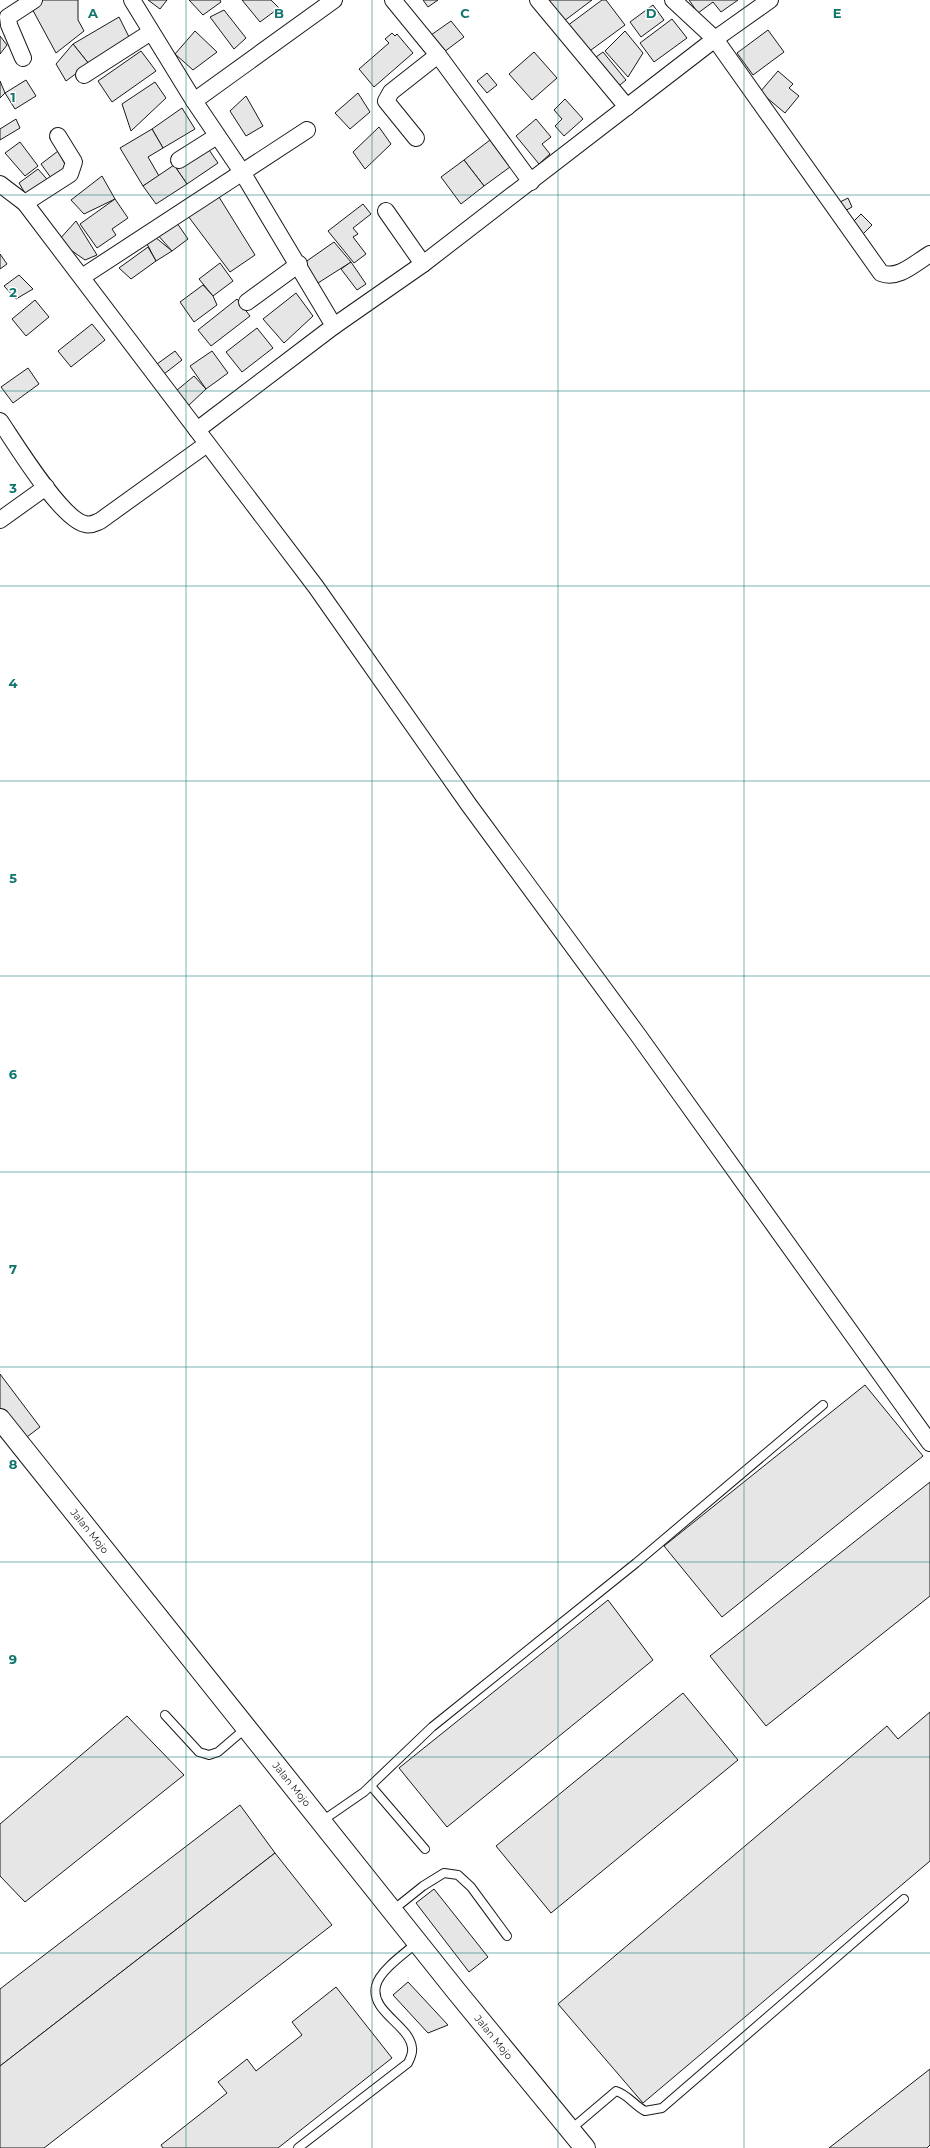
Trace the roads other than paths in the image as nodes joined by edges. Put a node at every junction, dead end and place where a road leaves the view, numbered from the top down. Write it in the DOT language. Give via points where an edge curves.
graph roads {
  1 [pos="34,0"];
  2 [pos="132,0"];
  3 [pos="334,0"];
  4 [pos="393,0"];
  5 [pos="538,0"];
  6 [pos="674,0"];
  7 [pos="770,0"];
  8 [pos="151,32"];
  9 [pos="715,39"];
  10 [pos="438,55"];
  11 [pos="23,58"];
  12 [pos="84,76"];
  13 [pos="194,101"];
  14 [pos="628,107"];
  15 [pos="307,130"];
  16 [pos="58,136"];
  17 [pos="217,136"];
  18 [pos="416,138"];
  19 [pos="179,160"];
  20 [pos="242,172"];
  21 [pos="531,182"];
  22 [pos="3,192"];
  23 [pos="25,203"];
  24 [pos="386,211"];
  25 [pos="930,254"];
  26 [pos="299,264"];
  27 [pos="423,264"];
  28 [pos="82,277"];
  29 [pos="247,302"];
  30 [pos="334,326"];
  31 [pos="0,421"];
  32 [pos="197,430"];
  33 [pos="207,444"];
  34 [pos="46,487"];
  35 [pos="0,520"];
  36 [pos="823,1405"];
  37 [pos="0,1419"];
  38 [pos="930,1443"];
  39 [pos="166,1715"];
  40 [pos="247,1727"];
  41 [pos="371,1786"];
  42 [pos="322,1821"];
  43 [pos="425,1849"];
  44 [pos="904,1899"];
  45 [pos="393,1910"];
  46 [pos="507,1936"];
  47 [pos="418,1942"];
  48 [pos="570,2130"];
  49 [pos="298,2148"];
  50 [pos="585,2148"];
  1 -- 11 [label="street" via="8,17"];
  2 -- 8 [label="street"];
  3 -- 13 [label="street"];
  4 -- 10 [label="street"];
  5 -- 14 [label="street"];
  6 -- 9 [label="street"];
  7 -- 9 [label="street"];
  8 -- 12 [label="street"];
  8 -- 13 [label="street"];
  9 -- 14 [label="street"];
  9 -- 25 [label="street" via="881,273 892,276 899,274"];
  10 -- 18 [label="street" via="391,92 386,101"];
  10 -- 21 [label="street"];
  13 -- 17 [label="street"];
  14 -- 21 [label="street"];
  15 -- 20 [label="street"];
  16 -- 23 [label="street" via="74,162 70,174"];
  17 -- 19 [label="street"];
  17 -- 20 [label="street"];
  20 -- 26 [label="street"];
  20 -- 28 [label="street"];
  21 -- 27 [label="street"];
  22 -- 23 [label="street"];
  23 -- 28 [label="street"];
  24 -- 27 [label="street"];
  26 -- 29 [label="street"];
  26 -- 30 [label="street"];
  27 -- 30 [label="street"];
  28 -- 32 [label="street"];
  30 -- 32 [label="street"];
  31 -- 34 [label="street"];
  32 -- 33 [label="street"];
  33 -- 34 [label="street" via="94,524 74,519"];
  33 -- 38 [label="street" via="316,587 469,805 642,1041"];
  34 -- 35 [label="street"];
  36 -- 41 [label="lane" via="636,1563 432,1727"];
  37 -- 40 [label="street, Jalan Mojo"];
  39 -- 40 [label="lane" via="199,1752 209,1755 218,1752"];
  40 -- 42 [label="street, Jalan Mojo"];
  41 -- 42 [label="lane"];
  41 -- 43 [label="lane"];
  42 -- 45 [label="street, Jalan Mojo"];
  44 -- 48 [label="lane" via="662,2108 645,2111 623,2093 616,2091"];
  45 -- 46 [label="lane" via="444,1873 458,1875 471,1887"];
  45 -- 47 [label="street, Jalan Mojo"];
  47 -- 48 [label="street, Jalan Mojo"];
  47 -- 49 [label="lane" via="382,1975 376,1986 375,1995 381,2006 411,2041 413,2050 408,2063"];
  48 -- 50 [label="street, Jalan Mojo"];
}
